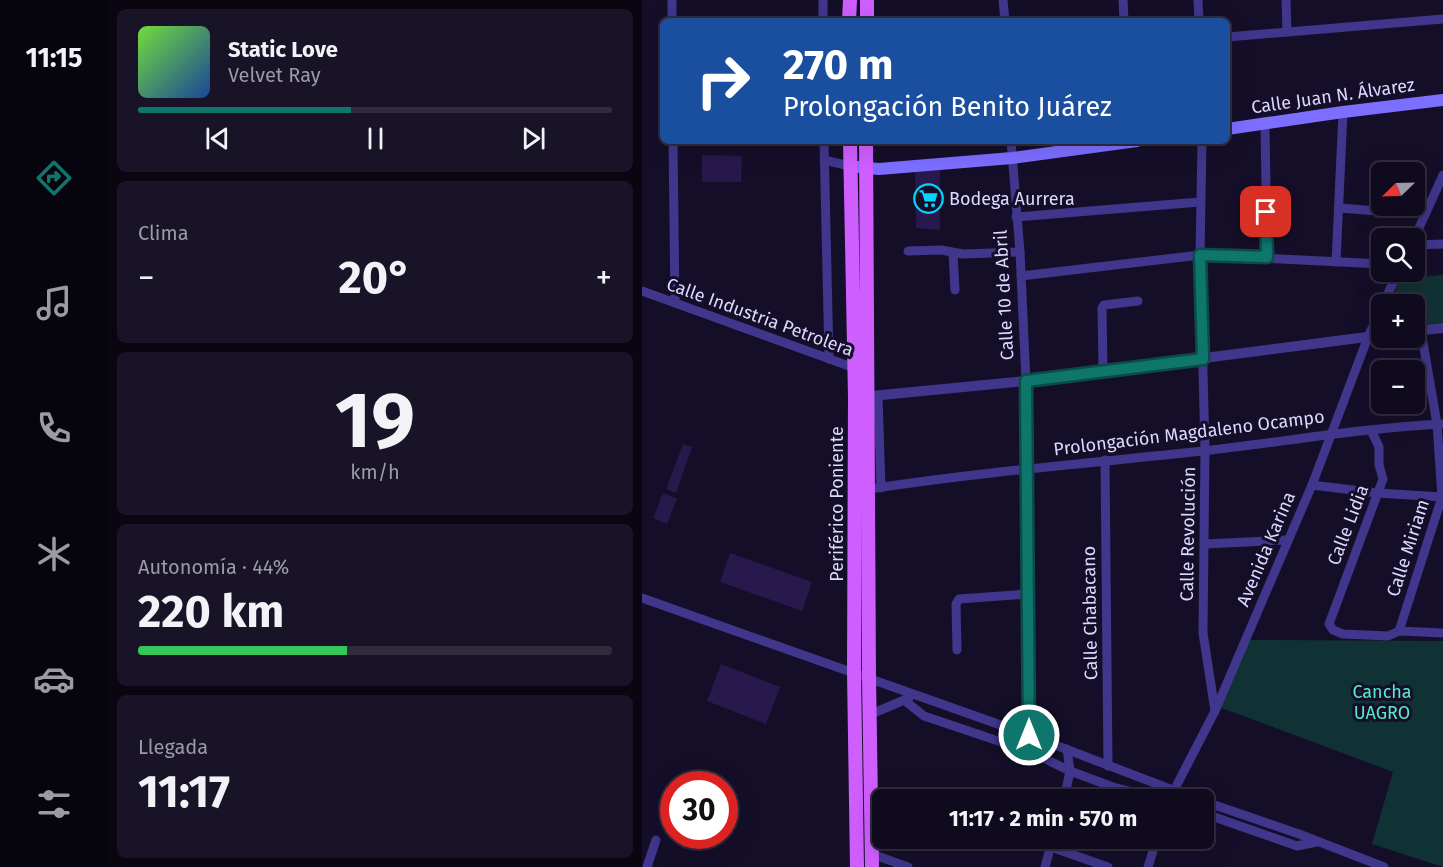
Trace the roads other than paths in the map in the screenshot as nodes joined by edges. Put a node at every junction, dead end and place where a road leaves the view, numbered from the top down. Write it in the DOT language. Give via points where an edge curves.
graph roads {
  1 [pos="672,0"];
  2 [pos="823,0"];
  3 [pos="850,0"];
  4 [pos="867,0"];
  5 [pos="1003,0"];
  6 [pos="1123,0"];
  7 [pos="1198,0"];
  8 [pos="1286,0"];
  9 [pos="672,18"];
  10 [pos="823,18"];
  11 [pos="849,18"];
  12 [pos="867,18"];
  13 [pos="1005,18"];
  14 [pos="1124,18"];
  15 [pos="1199,18"];
  16 [pos="1443,19"];
  17 [pos="1287,32"];
  18 [pos="1230,37"];
  19 [pos="1443,100"];
  20 [pos="1343,112"];
  21 [pos="1265,123"];
  22 [pos="1230,129"];
  23 [pos="673,144"];
  24 [pos="824,144"];
  25 [pos="850,144"];
  26 [pos="866,144"];
  27 [pos="1011,144"];
  28 [pos="1115,144"];
  29 [pos="1202,144"];
  30 [pos="1012,158"];
  31 [pos="824,160"];
  32 [pos="850,166"];
  33 [pos="865,168"];
  34 [pos="1443,175"];
  35 [pos="1200,202"];
  36 [pos="1340,208"];
  37 [pos="1371,211"];
  38 [pos="1016,217"];
  39 [pos="1419,228"];
  40 [pos="1443,244"];
  41 [pos="1425,245"];
  42 [pos="908,251"];
  43 [pos="1020,252"];
  44 [pos="953,253"];
  45 [pos="1200,255"];
  46 [pos="1267,257"];
  47 [pos="1336,262"];
  48 [pos="1371,264"];
  49 [pos="1021,276"];
  50 [pos="955,290"];
  51 [pos="642,291"];
  52 [pos="1138,301"];
  53 [pos="675,303"];
  54 [pos="1443,328"];
  55 [pos="1371,330"];
  56 [pos="1425,330"];
  57 [pos="1368,337"];
  58 [pos="1371,337"];
  59 [pos="1422,348"];
  60 [pos="829,359"];
  61 [pos="1203,359"];
  62 [pos="861,370"];
  63 [pos="1103,371"];
  64 [pos="1026,381"];
  65 [pos="867,396"];
  66 [pos="1440,424"];
  67 [pos="1371,430"];
  68 [pos="1331,433"];
  69 [pos="1205,450"];
  70 [pos="1105,460"];
  71 [pos="1027,468"];
  72 [pos="1312,485"];
  73 [pos="875,488"];
  74 [pos="1377,493"];
  75 [pos="1443,497"];
  76 [pos="1287,540"];
  77 [pos="1205,544"];
  78 [pos="1028,594"];
  79 [pos="642,598"];
  80 [pos="1399,631"];
  81 [pos="1443,633"];
  82 [pos="957,650"];
  83 [pos="854,672"];
  84 [pos="868,676"];
  85 [pos="924,697"];
  86 [pos="903,700"];
  87 [pos="1215,711"];
  88 [pos="869,715"];
  89 [pos="1029,735"];
  90 [pos="1067,749"];
  91 [pos="1108,765"];
  92 [pos="1070,771"];
  93 [pos="1136,776"];
  94 [pos="875,789"];
  95 [pos="1067,789"];
  96 [pos="1121,789"];
  97 [pos="1155,789"];
  98 [pos="1155,789"];
  99 [pos="1171,789"];
  100 [pos="1214,805"];
  101 [pos="1214,817"];
  102 [pos="656,840"];
  103 [pos="1319,842"];
  104 [pos="1050,849"];
  105 [pos="1065,849"];
  106 [pos="1154,849"];
  107 [pos="872,861"];
  108 [pos="647,867"];
  109 [pos="857,867"];
  110 [pos="908,867"];
  111 [pos="1045,867"];
  112 [pos="1108,867"];
  113 [pos="1148,867"];
  114 [pos="1384,867"];
  1 -- 9 [label="street"];
  2 -- 10 [label="street"];
  3 -- 11 [label="main road"];
  4 -- 12 [label="main road"];
  5 -- 13 [label="street"];
  6 -- 14 [label="street"];
  7 -- 15 [label="street"];
  8 -- 17 [label="street"];
  16 -- 17 [label="street"];
  17 -- 18 [label="street"];
  19 -- 20 [label="main road, Calle Juan N. Álvarez"];
  20 -- 21 [label="main road, Calle Juan N. Álvarez"];
  20 -- 36 [label="street"];
  21 -- 22 [label="main road, Calle Juan N. Álvarez"];
  21 -- 46 [label="street"];
  23 -- 53 [label="street"];
  24 -- 31 [label="street"];
  25 -- 32 [label="main road, Periférico Poniente"];
  26 -- 33 [label="main road, Periférico Poniente"];
  27 -- 30 [label="street, Calle 10 de Abril"];
  28 -- 30 [label="main road"];
  29 -- 35 [label="street, Calle Revolución"];
  30 -- 33 [label="main road"];
  30 -- 38 [label="street, Calle 10 de Abril"];
  31 -- 32 [label="street"];
  31 -- 60 [label="street"];
  32 -- 33 [label="main road"];
  32 -- 62 [label="main road, Periférico Poniente"];
  33 -- 62 [label="main road, Periférico Poniente"];
  34 -- 39 [label="street"];
  35 -- 38 [label="street"];
  35 -- 45 [label="street, Calle Revolución"];
  36 -- 37 [label="street"];
  36 -- 47 [label="street"];
  38 -- 43 [label="street, Calle 10 de Abril"];
  40 -- 41 [label="street"];
  42 -- 44 [label="street"];
  43 -- 44 [label="street"];
  43 -- 49 [label="street, Calle 10 de Abril"];
  44 -- 50 [label="street"];
  45 -- 46 [label="street"];
  45 -- 49 [label="street"];
  45 -- 61 [label="street, Calle Revolución"];
  46 -- 47 [label="street"];
  47 -- 48 [label="street"];
  49 -- 64 [label="street, Calle 10 de Abril"];
  51 -- 53 [label="street, Calle Industria Petrolera"];
  52 -- 63 [label="street" via="1102,308"];
  53 -- 60 [label="street, Calle Industria Petrolera"];
  54 -- 56 [label="street"];
  55 -- 57 [label="street, Avenida Karina"];
  57 -- 58 [label="street"];
  57 -- 61 [label="street"];
  57 -- 68 [label="street, Avenida Karina"];
  59 -- 66 [label="street, Calle Miriam"];
  60 -- 62 [label="street, Calle Industria Petrolera"];
  61 -- 63 [label="street"];
  61 -- 69 [label="street, Calle Revolución"];
  62 -- 65 [label="main road, Periférico Poniente"];
  63 -- 64 [label="street"];
  64 -- 65 [label="street"];
  64 -- 71 [label="street, Calle 10 de Abril"];
  65 -- 73 [label="main road, Periférico Poniente"];
  65 -- 83 [label="main road, Periférico Poniente"];
  66 -- 67 [label="street, Prolongación Magdaleno Ocampo"];
  66 -- 75 [label="street, Calle Miriam"];
  67 -- 68 [label="street, Prolongación Magdaleno Ocampo"];
  67 -- 74 [label="street, Calle Lidia" via="1379,447 1383,474"];
  68 -- 69 [label="street, Prolongación Magdaleno Ocampo"];
  68 -- 72 [label="street, Avenida Karina"];
  69 -- 70 [label="street, Prolongación Magdaleno Ocampo"];
  69 -- 77 [label="street, Calle Revolución"];
  70 -- 71 [label="street, Prolongación Magdaleno Ocampo"];
  70 -- 91 [label="street, Calle Chabacano"];
  71 -- 73 [label="street, Prolongación Magdaleno Ocampo"];
  71 -- 78 [label="street, Calle 10 de Abril"];
  72 -- 74 [label="street"];
  72 -- 76 [label="street, Avenida Karina"];
  73 -- 84 [label="main road, Periférico Poniente"];
  74 -- 75 [label="street"];
  74 -- 80 [label="street, Calle Lidia" via="1329,624 1343,634 1388,636"];
  75 -- 80 [label="street, Calle Miriam"];
  76 -- 77 [label="street"];
  76 -- 87 [label="street, Avenida Karina"];
  77 -- 87 [label="street, Calle Revolución" via="1203,633"];
  78 -- 82 [label="street" via="959,599"];
  78 -- 89 [label="street, Calle 10 de Abril"];
  79 -- 83 [label="street"];
  80 -- 81 [label="street"];
  83 -- 84 [label="street"];
  83 -- 109 [label="main road, Periférico Poniente"];
  84 -- 85 [label="street"];
  84 -- 88 [label="main road, Periférico Poniente"];
  85 -- 86 [label="street"];
  85 -- 89 [label="street"];
  86 -- 88 [label="street"];
  86 -- 92 [label="street" via="924,716 1031,753"];
  87 -- 99 [label="street, Avenida Karina"];
  88 -- 94 [label="main road, Periférico Poniente"];
  89 -- 90 [label="street"];
  90 -- 91 [label="street"];
  90 -- 92 [label="street"];
  91 -- 93 [label="street"];
  92 -- 95 [label="street"];
  92 -- 96 [label="street"];
  93 -- 97 [label="street"];
  93 -- 98 [label="street"];
  100 -- 103 [label="street"];
  101 -- 103 [label="street" via="1297,846"];
  102 -- 108 [label="street"];
  103 -- 114 [label="street"];
  104 -- 111 [label="street"];
  105 -- 112 [label="street"];
  106 -- 113 [label="street"];
  107 -- 110 [label="street"];
}
